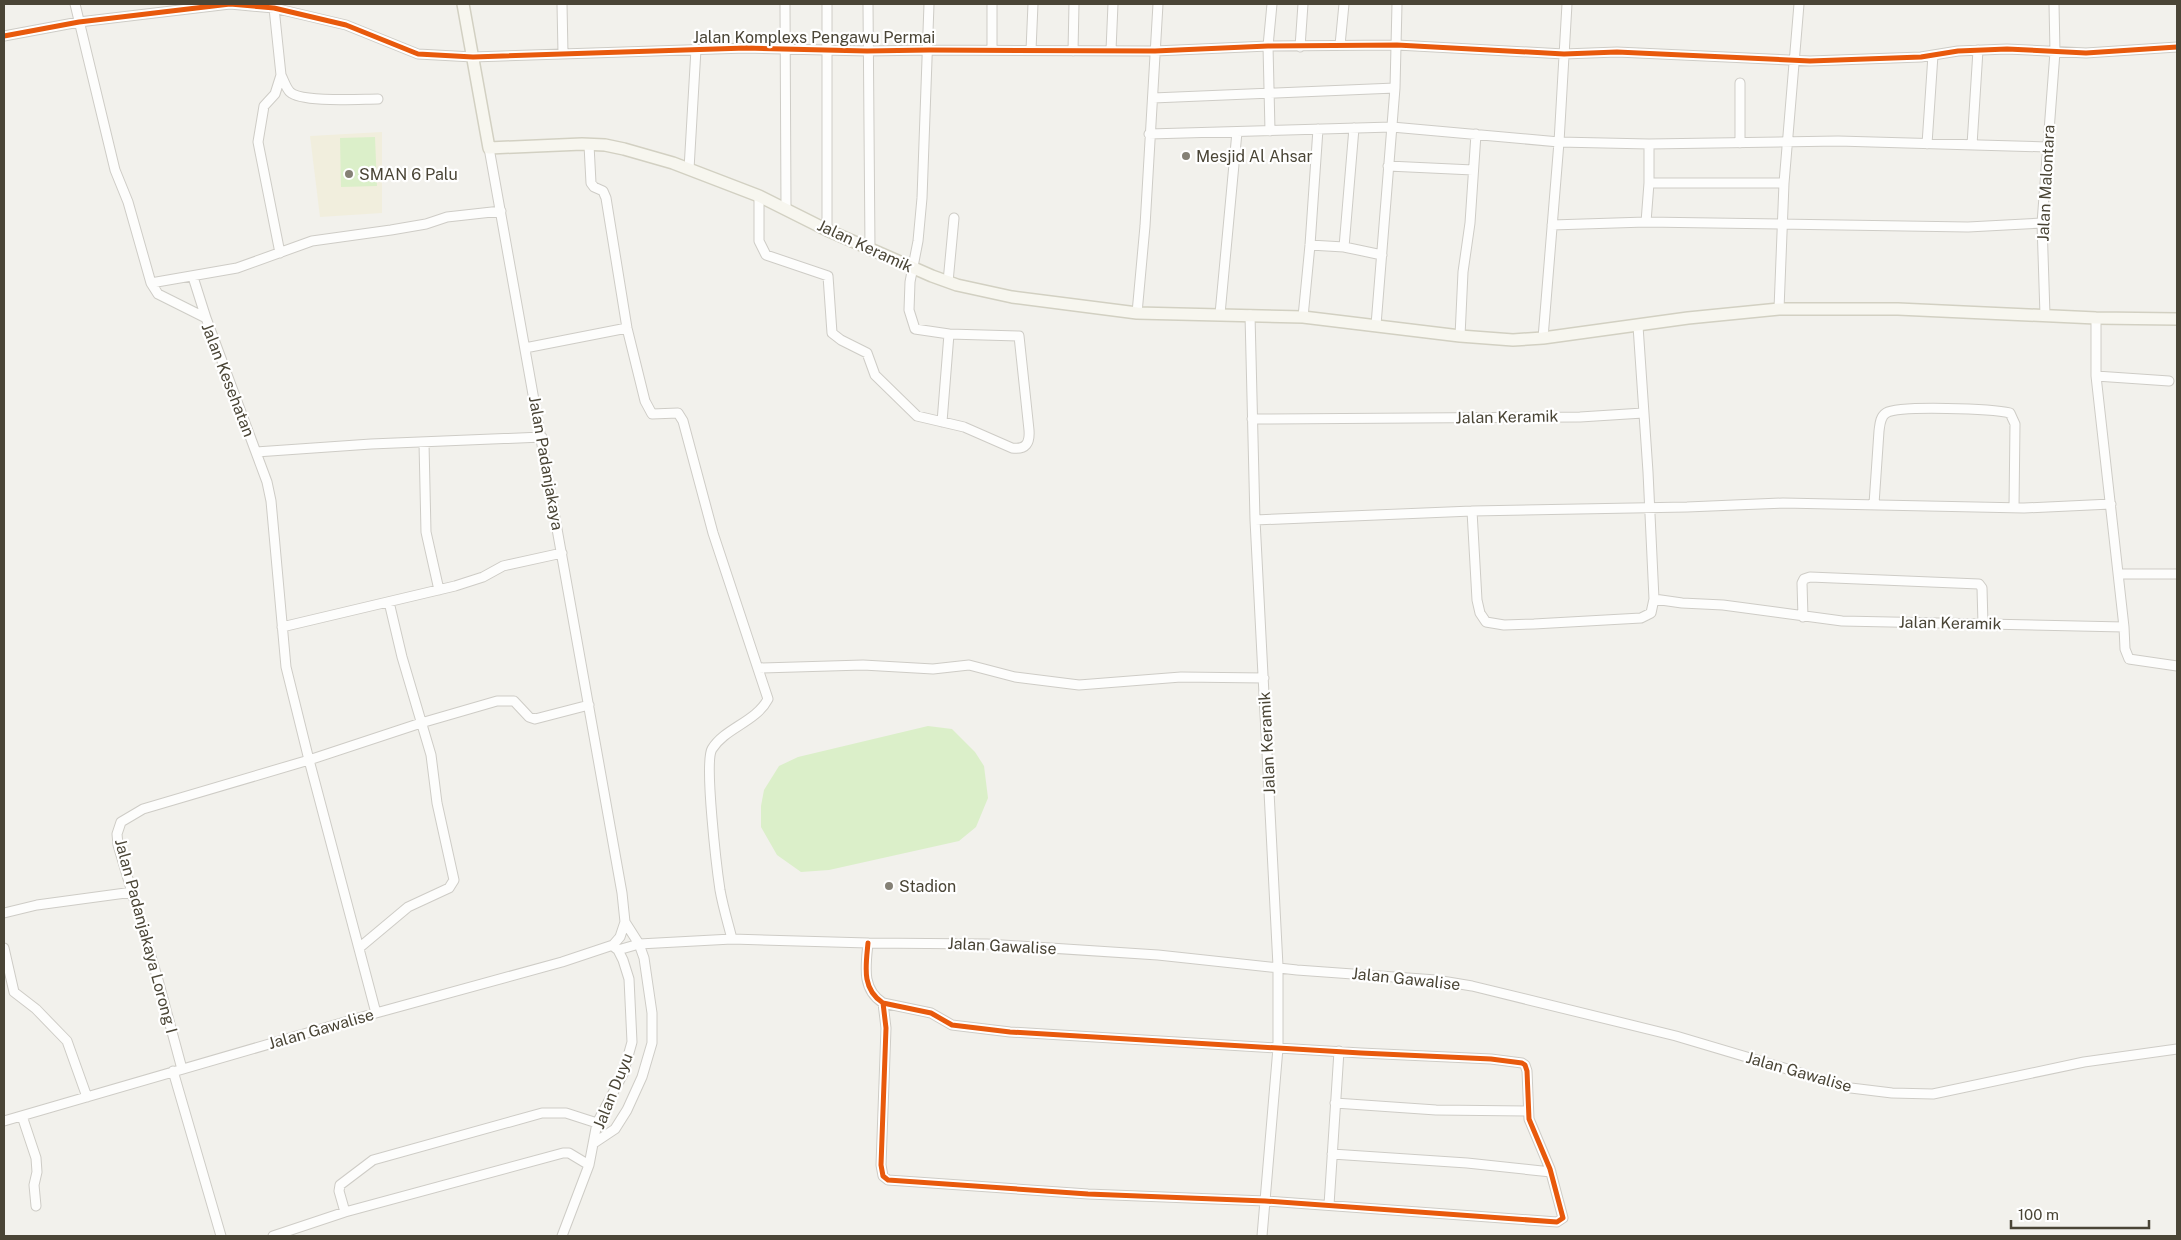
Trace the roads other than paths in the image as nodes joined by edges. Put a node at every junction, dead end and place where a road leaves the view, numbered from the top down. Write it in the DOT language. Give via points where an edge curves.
graph roads {
  1 [pos="75,4"];
  2 [pos="463,4"];
  3 [pos="562,4"];
  4 [pos="785,4"];
  5 [pos="827,4"];
  6 [pos="868,4"];
  7 [pos="929,4"];
  8 [pos="992,4"];
  9 [pos="1032,4"];
  10 [pos="1074,4"];
  11 [pos="1113,4"];
  12 [pos="1158,4"];
  13 [pos="1272,4"];
  14 [pos="1303,4"];
  15 [pos="1344,4"];
  16 [pos="1397,4"];
  17 [pos="1567,4"];
  18 [pos="1799,4"];
  19 [pos="2054,4"];
  20 [pos="280,7"];
  21 [pos="79,22"];
  22 [pos="4,36"];
  23 [pos="1397,45"];
  24 [pos="1268,46"];
  25 [pos="1300,46"];
  26 [pos="1340,46"];
  27 [pos="2177,47"];
  28 [pos="785,48"];
  29 [pos="696,49"];
  30 [pos="929,50"];
  31 [pos="992,50"];
  32 [pos="1032,50"];
  33 [pos="1111,50"];
  34 [pos="1978,50"];
  35 [pos="826,51"];
  36 [pos="1073,51"];
  37 [pos="1155,51"];
  38 [pos="867,52"];
  39 [pos="2055,52"];
  40 [pos="563,53"];
  41 [pos="1564,54"];
  42 [pos="1933,54"];
  43 [pos="473,57"];
  44 [pos="1795,61"];
  45 [pos="281,75"];
  46 [pos="1740,83"];
  47 [pos="1395,88"];
  48 [pos="1269,94"];
  49 [pos="1152,98"];
  50 [pos="378,99"];
  51 [pos="1392,127"];
  52 [pos="1318,128"];
  53 [pos="1354,128"];
  54 [pos="1270,130"];
  55 [pos="1237,132"];
  56 [pos="1149,134"];
  57 [pos="1476,134"];
  58 [pos="1559,142"];
  59 [pos="1786,142"];
  60 [pos="1740,143"];
  61 [pos="589,144"];
  62 [pos="1649,144"];
  63 [pos="1927,144"];
  64 [pos="1972,145"];
  65 [pos="2047,147"];
  66 [pos="489,148"];
  67 [pos="1388,166"];
  68 [pos="689,169"];
  69 [pos="1474,170"];
  70 [pos="1649,183"];
  71 [pos="1784,183"];
  72 [pos="760,196"];
  73 [pos="786,208"];
  74 [pos="501,211"];
  75 [pos="954,218"];
  76 [pos="1646,222"];
  77 [pos="2042,223"];
  78 [pos="1782,224"];
  79 [pos="1552,225"];
  80 [pos="828,230"];
  81 [pos="1310,245"];
  82 [pos="1344,247"];
  83 [pos="870,249"];
  84 [pos="280,252"];
  85 [pos="1382,255"];
  86 [pos="913,268"];
  87 [pos="193,277"];
  88 [pos="948,282"];
  89 [pos="151,284"];
  90 [pos="1779,309"];
  91 [pos="1137,313"];
  92 [pos="1220,314"];
  93 [pos="2045,315"];
  94 [pos="1250,316"];
  95 [pos="206,318"];
  96 [pos="1303,318"];
  97 [pos="2096,318"];
  98 [pos="2177,319"];
  99 [pos="1376,325"];
  100 [pos="1638,326"];
  101 [pos="627,328"];
  102 [pos="949,334"];
  103 [pos="1460,336"];
  104 [pos="1543,338"];
  105 [pos="525,348"];
  106 [pos="2096,376"];
  107 [pos="2169,381"];
  108 [pos="1643,413"];
  109 [pos="1252,419"];
  110 [pos="942,422"];
  111 [pos="542,437"];
  112 [pos="424,443"];
  113 [pos="256,452"];
  114 [pos="1874,504"];
  115 [pos="2111,504"];
  116 [pos="1650,507"];
  117 [pos="2014,507"];
  118 [pos="1472,511"];
  119 [pos="1256,520"];
  120 [pos="562,553"];
  121 [pos="2119,574"];
  122 [pos="2177,574"];
  123 [pos="440,590"];
  124 [pos="1654,599"];
  125 [pos="389,602"];
  126 [pos="1803,617"];
  127 [pos="1983,624"];
  128 [pos="282,627"];
  129 [pos="2124,627"];
  130 [pos="2177,666"];
  131 [pos="759,668"];
  132 [pos="1264,678"];
  133 [pos="589,705"];
  134 [pos="421,723"];
  135 [pos="308,760"];
  136 [pos="133,892"];
  137 [pos="4,913"];
  138 [pos="625,922"];
  139 [pos="732,939"];
  140 [pos="868,943"];
  141 [pos="639,944"];
  142 [pos="4,948"];
  143 [pos="359,948"];
  144 [pos="616,948"];
  145 [pos="1278,966"];
  146 [pos="882,1003"];
  147 [pos="376,1013"];
  148 [pos="1278,1048"];
  149 [pos="2177,1049"];
  150 [pos="1339,1051"];
  151 [pos="177,1070"];
  152 [pos="87,1098"];
  153 [pos="1335,1103"];
  154 [pos="1528,1111"];
  155 [pos="22,1116"];
  156 [pos="4,1121"];
  157 [pos="597,1123"];
  158 [pos="594,1143"];
  159 [pos="1332,1154"];
  160 [pos="589,1165"];
  161 [pos="1551,1172"];
  162 [pos="1265,1201"];
  163 [pos="1329,1205"];
  164 [pos="36,1206"];
  165 [pos="346,1212"];
  166 [pos="221,1236"];
  167 [pos="273,1236"];
  168 [pos="562,1236"];
  169 [pos="1262,1236"];
  1 -- 21 [label="street"];
  2 -- 43 [label="street, Jalan Padanjakaya"];
  3 -- 40 [label="street"];
  4 -- 28 [label="street, Jalan Komplexs Pengawu Permai"];
  5 -- 35 [label="street, Jalan Komplexs Pengawu Permai"];
  6 -- 38 [label="street, Jalan Komplexs Pengawu Permai"];
  7 -- 30 [label="street, Jalan Komplexs Pengawu Permai"];
  8 -- 31 [label="street"];
  9 -- 32 [label="street"];
  10 -- 36 [label="street"];
  11 -- 33 [label="street"];
  12 -- 37 [label="street"];
  13 -- 24 [label="street"];
  14 -- 25 [label="street"];
  15 -- 26 [label="street"];
  16 -- 23 [label="street"];
  17 -- 41 [label="street"];
  18 -- 44 [label="street"];
  19 -- 39 [label="street, Jalan Malontara"];
  20 -- 21 [label="street" via="221,4"];
  20 -- 43 [label="street" via="356,28 418,54"];
  20 -- 45 [label="street"];
  21 -- 22 [label="street"];
  21 -- 89 [label="street" via="115,170 128,202"];
  23 -- 26 [label="street, Jalan Komplexs Pengawu Permai"];
  23 -- 41 [label="street, Jalan Komplexs Pengawu Permai"];
  23 -- 47 [label="street"];
  24 -- 25 [label="street, Jalan Komplexs Pengawu Permai"];
  24 -- 37 [label="street, Jalan Komplexs Pengawu Permai"];
  24 -- 48 [label="street"];
  25 -- 26 [label="street, Jalan Komplexs Pengawu Permai"];
  27 -- 39 [label="street"];
  28 -- 29 [label="street, Jalan Komplexs Pengawu Permai"];
  28 -- 35 [label="street, Jalan Komplexs Pengawu Permai"];
  28 -- 73 [label="street, Jalan Komplexs Pengawu Permai"];
  29 -- 40 [label="street, Jalan Komplexs Pengawu Permai"];
  29 -- 68 [label="street"];
  30 -- 31 [label="street, Jalan Komplexs Pengawu Permai"];
  30 -- 38 [label="street, Jalan Komplexs Pengawu Permai"];
  30 -- 86 [label="street, Jalan Komplexs Pengawu Permai" via="922,198"];
  31 -- 32 [label="street, Jalan Komplexs Pengawu Permai"];
  32 -- 36 [label="street, Jalan Komplexs Pengawu Permai"];
  33 -- 36 [label="street, Jalan Komplexs Pengawu Permai"];
  33 -- 37 [label="street, Jalan Komplexs Pengawu Permai"];
  34 -- 39 [label="street, Jalan Komplexs Pengawu Permai"];
  34 -- 42 [label="street, Jalan Komplexs Pengawu Permai"];
  34 -- 64 [label="street"];
  35 -- 38 [label="street, Jalan Komplexs Pengawu Permai"];
  35 -- 80 [label="street, Jalan Komplexs Pengawu Permai"];
  37 -- 49 [label="street"];
  38 -- 83 [label="street, Jalan Komplexs Pengawu Permai"];
  39 -- 65 [label="street, Jalan Malontara"];
  40 -- 43 [label="street, Jalan Komplexs Pengawu Permai"];
  41 -- 44 [label="street, Jalan Komplexs Pengawu Permai" via="1617,52"];
  41 -- 58 [label="street"];
  42 -- 44 [label="street, Jalan Komplexs Pengawu Permai" via="1906,58"];
  42 -- 63 [label="street"];
  43 -- 66 [label="street, Jalan Padanjakaya"];
  44 -- 59 [label="street"];
  45 -- 50 [label="street" via="288,90 301,97"];
  45 -- 84 [label="street" via="275,94 264,106 258,142"];
  46 -- 60 [label="street"];
  47 -- 48 [label="street"];
  47 -- 51 [label="street"];
  48 -- 49 [label="street"];
  48 -- 54 [label="street"];
  49 -- 56 [label="street"];
  51 -- 53 [label="street"];
  51 -- 57 [label="street"];
  51 -- 67 [label="street"];
  52 -- 53 [label="street"];
  52 -- 54 [label="street"];
  52 -- 81 [label="street"];
  53 -- 82 [label="street"];
  54 -- 55 [label="street"];
  55 -- 56 [label="street"];
  55 -- 92 [label="street"];
  56 -- 91 [label="street"];
  57 -- 58 [label="street"];
  57 -- 69 [label="street"];
  58 -- 62 [label="street"];
  58 -- 79 [label="street"];
  59 -- 60 [label="street"];
  59 -- 63 [label="street"];
  59 -- 71 [label="street"];
  60 -- 62 [label="street"];
  61 -- 66 [label="street, Jalan Keramik"];
  61 -- 68 [label="street, Jalan Keramik" via="624,149"];
  61 -- 101 [label="street" via="591,183 603,191 606,198"];
  62 -- 70 [label="street"];
  63 -- 64 [label="street"];
  64 -- 65 [label="street"];
  65 -- 77 [label="street, Jalan Malontara"];
  66 -- 74 [label="street, Jalan Padanjakaya"];
  67 -- 69 [label="street"];
  67 -- 85 [label="street"];
  68 -- 72 [label="street, Jalan Keramik"];
  69 -- 103 [label="street"];
  70 -- 71 [label="street"];
  70 -- 76 [label="street"];
  71 -- 78 [label="street"];
  72 -- 73 [label="street, Jalan Keramik"];
  72 -- 110 [label="street" via="759,241 766,254 828,276 834,336 867,353 875,375 912,412"];
  73 -- 80 [label="street, Jalan Keramik"];
  74 -- 84 [label="street" via="447,217 426,224 312,241"];
  74 -- 105 [label="street, Jalan Padanjakaya"];
  75 -- 88 [label="street"];
  76 -- 78 [label="street"];
  76 -- 79 [label="street"];
  77 -- 78 [label="street" via="1968,226"];
  77 -- 93 [label="street, Jalan Malontara"];
  78 -- 90 [label="street"];
  79 -- 104 [label="street"];
  80 -- 83 [label="street, Jalan Keramik"];
  81 -- 82 [label="street"];
  81 -- 96 [label="street"];
  82 -- 85 [label="street"];
  83 -- 86 [label="street, Jalan Keramik"];
  84 -- 87 [label="street" via="237,268"];
  85 -- 99 [label="street"];
  86 -- 88 [label="street, Jalan Keramik"];
  86 -- 102 [label="street, Jalan Komplexs Pengawu Permai" via="909,310 915,329"];
  87 -- 89 [label="street"];
  87 -- 95 [label="street"];
  88 -- 91 [label="street, Jalan Keramik" via="985,292"];
  89 -- 95 [label="street, Jalan Kesehatan" via="158,294"];
  90 -- 93 [label="street, Jalan Keramik" via="1898,309"];
  90 -- 100 [label="street, Jalan Keramik"];
  91 -- 92 [label="street, Jalan Keramik"];
  92 -- 94 [label="street, Jalan Keramik"];
  93 -- 97 [label="street, Jalan Keramik"];
  94 -- 96 [label="street, Jalan Keramik"];
  94 -- 109 [label="street, Jalan Keramik"];
  95 -- 113 [label="street, Jalan Kesehatan"];
  96 -- 99 [label="street, Jalan Keramik"];
  97 -- 98 [label="street, Jalan Keramik"];
  97 -- 106 [label="street"];
  99 -- 103 [label="street, Jalan Keramik"];
  100 -- 104 [label="street, Jalan Keramik"];
  100 -- 108 [label="street"];
  101 -- 105 [label="street"];
  101 -- 131 [label="street" via="648,408 654,414 678,413 683,421 713,533"];
  102 -- 110 [label="street"];
  102 -- 110 [label="street" via="1019,336 1030,440 1022,448 1012,448 964,427"];
  103 -- 104 [label="street, Jalan Keramik"];
  105 -- 111 [label="street, Jalan Padanjakaya"];
  106 -- 107 [label="street"];
  106 -- 115 [label="street"];
  108 -- 109 [label="street, Jalan Keramik" via="1580,417"];
  108 -- 116 [label="street"];
  109 -- 119 [label="street, Jalan Keramik"];
  111 -- 112 [label="street"];
  111 -- 120 [label="street, Jalan Padanjakaya"];
  112 -- 113 [label="street"];
  112 -- 123 [label="street" via="426,532"];
  113 -- 128 [label="street, Jalan Kesehatan" via="270,496"];
  114 -- 116 [label="street"];
  114 -- 117 [label="street"];
  114 -- 117 [label="street" via="1881,419 1894,411 1926,409 2010,414 2015,424"];
  115 -- 117 [label="street"];
  115 -- 121 [label="street"];
  116 -- 118 [label="street"];
  116 -- 124 [label="street"];
  118 -- 119 [label="street"];
  118 -- 124 [label="street" via="1477,600 1486,622 1504,625 1641,618 1651,612"];
  119 -- 132 [label="street, Jalan Keramik"];
  120 -- 123 [label="street" via="503,566 483,577"];
  120 -- 133 [label="street, Jalan Padanjakaya"];
  121 -- 122 [label="street"];
  121 -- 129 [label="street"];
  123 -- 125 [label="street"];
  124 -- 126 [label="street, Jalan Keramik"];
  125 -- 128 [label="street"];
  125 -- 134 [label="street"];
  126 -- 127 [label="street, Jalan Keramik"];
  126 -- 127 [label="street" via="1802,582 1810,577 1979,584 1982,588"];
  127 -- 129 [label="street, Jalan Keramik"];
  128 -- 135 [label="street, Jalan Kesehatan" via="286,667"];
  129 -- 130 [label="street" via="2125,649 2130,659"];
  131 -- 132 [label="street" via="863,665 934,669 969,665 1015,677 1079,685 1172,677"];
  131 -- 139 [label="street" via="767,701 758,713 716,744 709,757 716,858"];
  132 -- 145 [label="street, Jalan Keramik"];
  133 -- 134 [label="street, Jalan Padanjakaya Lorong I" via="535,720 516,702 509,700"];
  133 -- 138 [label="street, Jalan Padanjakaya"];
  134 -- 135 [label="street, Jalan Padanjakaya Lorong I"];
  134 -- 143 [label="street" via="432,762 438,810 454,882 449,888 408,907"];
  135 -- 136 [label="street, Jalan Padanjakaya Lorong I" via="143,809 122,820 117,841"];
  135 -- 143 [label="street"];
  136 -- 137 [label="street" via="37,905"];
  136 -- 151 [label="street, Jalan Padanjakaya Lorong I"];
  138 -- 141 [label="street"];
  138 -- 144 [label="street"];
  139 -- 140 [label="street, Jalan Gawalise"];
  139 -- 141 [label="street, Jalan Gawalise"];
  140 -- 145 [label="street, Jalan Gawalise" via="986,944"];
  140 -- 146 [label="street" via="866,981 873,995"];
  141 -- 144 [label="street, Jalan Gawalise"];
  141 -- 158 [label="street" via="647,971 652,1013 650,1050 634,1094 616,1129"];
  142 -- 152 [label="street" via="14,992 67,1041"];
  143 -- 147 [label="street"];
  144 -- 147 [label="street, Jalan Gawalise"];
  144 -- 157 [label="street, Jalan Duyu" via="630,985 632,1042 623,1074"];
  145 -- 148 [label="street, Jalan Keramik"];
  145 -- 149 [label="street, Jalan Gawalise" via="1472,986 1676,1036 1843,1086 1892,1093 1933,1094 2084,1062"];
  146 -- 148 [label="street" via="931,1014 961,1027"];
  146 -- 162 [label="street" via="886,1028 881,1165 884,1178 1088,1194"];
  147 -- 151 [label="street, Jalan Gawalise"];
  148 -- 150 [label="street"];
  148 -- 162 [label="street, Jalan Keramik"];
  150 -- 153 [label="street"];
  150 -- 154 [label="street" via="1522,1063 1527,1071"];
  151 -- 152 [label="street, Jalan Gawalise"];
  151 -- 166 [label="street, Jalan Padanjakaya Lorong I"];
  152 -- 155 [label="street, Jalan Gawalise"];
  153 -- 154 [label="street" via="1436,1110"];
  153 -- 159 [label="street"];
  154 -- 161 [label="street"];
  155 -- 156 [label="street, Jalan Gawalise"];
  155 -- 164 [label="street" via="36,1158"];
  157 -- 158 [label="street, Jalan Duyu"];
  157 -- 165 [label="street" via="566,1113 542,1113 373,1160 340,1184 338,1188"];
  158 -- 160 [label="street, Jalan Duyu"];
  159 -- 161 [label="street"];
  159 -- 163 [label="street"];
  160 -- 165 [label="street" via="563,1153"];
  160 -- 168 [label="street, Jalan Duyu"];
  161 -- 163 [label="street" via="1564,1215 1557,1222"];
  162 -- 163 [label="street"];
  162 -- 169 [label="street, Jalan Keramik"];
  165 -- 167 [label="street"];
}
